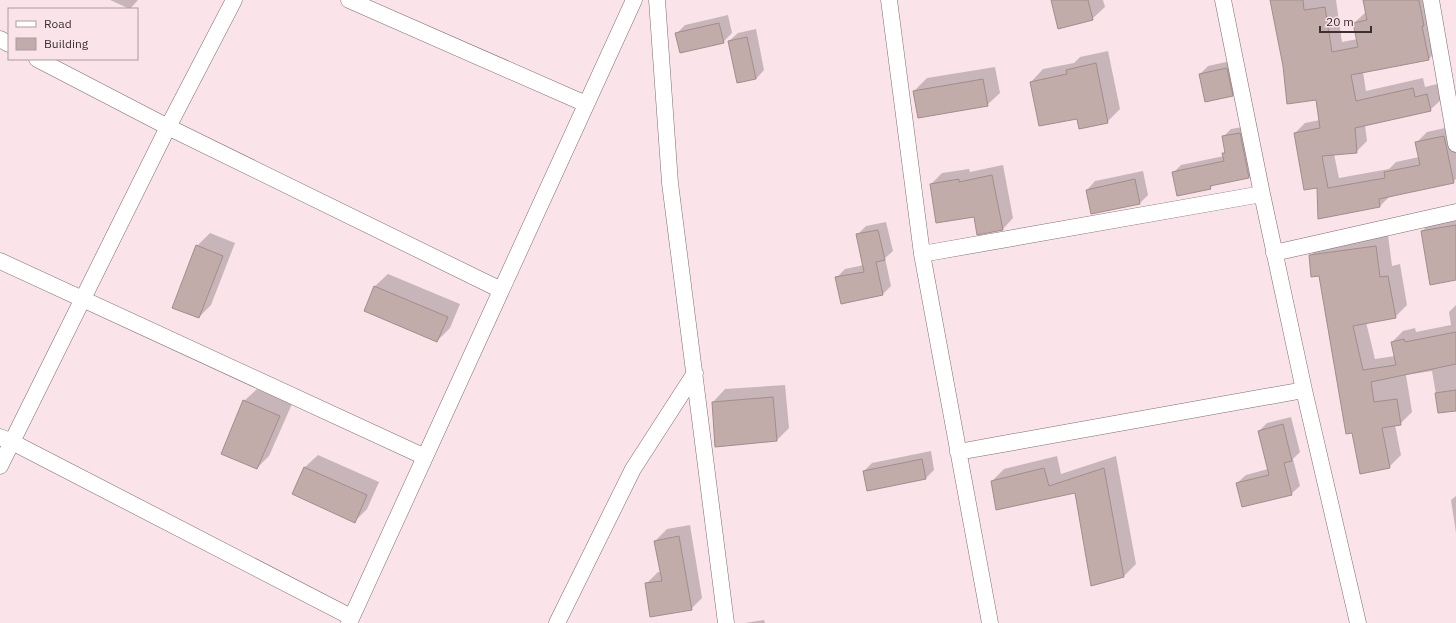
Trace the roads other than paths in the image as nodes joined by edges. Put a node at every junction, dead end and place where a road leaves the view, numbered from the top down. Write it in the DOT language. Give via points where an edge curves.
graph roads {
  1 [pos="234,0"];
  2 [pos="348,0"];
  3 [pos="634,0"];
  4 [pos="657,0"];
  5 [pos="889,0"];
  6 [pos="1223,0"];
  7 [pos="1430,0"];
  8 [pos="39,60"];
  9 [pos="586,104"];
  10 [pos="168,127"];
  11 [pos="1456,144"];
  12 [pos="1262,194"];
  13 [pos="1456,212"];
  14 [pos="1274,253"];
  15 [pos="922,254"];
  16 [pos="0,261"];
  17 [pos="501,290"];
  18 [pos="82,299"];
  19 [pos="695,374"];
  20 [pos="1304,390"];
  21 [pos="6,440"];
  22 [pos="958,452"];
  23 [pos="425,457"];
  24 [pos="0,466"];
  25 [pos="350,620"];
  26 [pos="557,623"];
  27 [pos="726,623"];
  28 [pos="990,623"];
  29 [pos="1358,623"];
  1 -- 10 [label="street"];
  2 -- 9 [label="street"];
  3 -- 9 [label="street"];
  4 -- 19 [label="street" via="670,183"];
  5 -- 15 [label="street"];
  6 -- 12 [label="street"];
  7 -- 11 [label="street"];
  8 -- 10 [label="street"];
  9 -- 17 [label="street"];
  10 -- 17 [label="street"];
  10 -- 18 [label="street"];
  12 -- 14 [label="street"];
  12 -- 15 [label="street"];
  13 -- 14 [label="street"];
  14 -- 20 [label="street"];
  15 -- 22 [label="street"];
  16 -- 18 [label="street"];
  17 -- 23 [label="street"];
  18 -- 21 [label="street"];
  18 -- 23 [label="street"];
  19 -- 26 [label="street" via="633,468"];
  19 -- 27 [label="street"];
  20 -- 22 [label="street"];
  20 -- 29 [label="street"];
  21 -- 24 [label="street"];
  21 -- 25 [label="street"];
  22 -- 28 [label="street"];
  23 -- 25 [label="street"];
}
